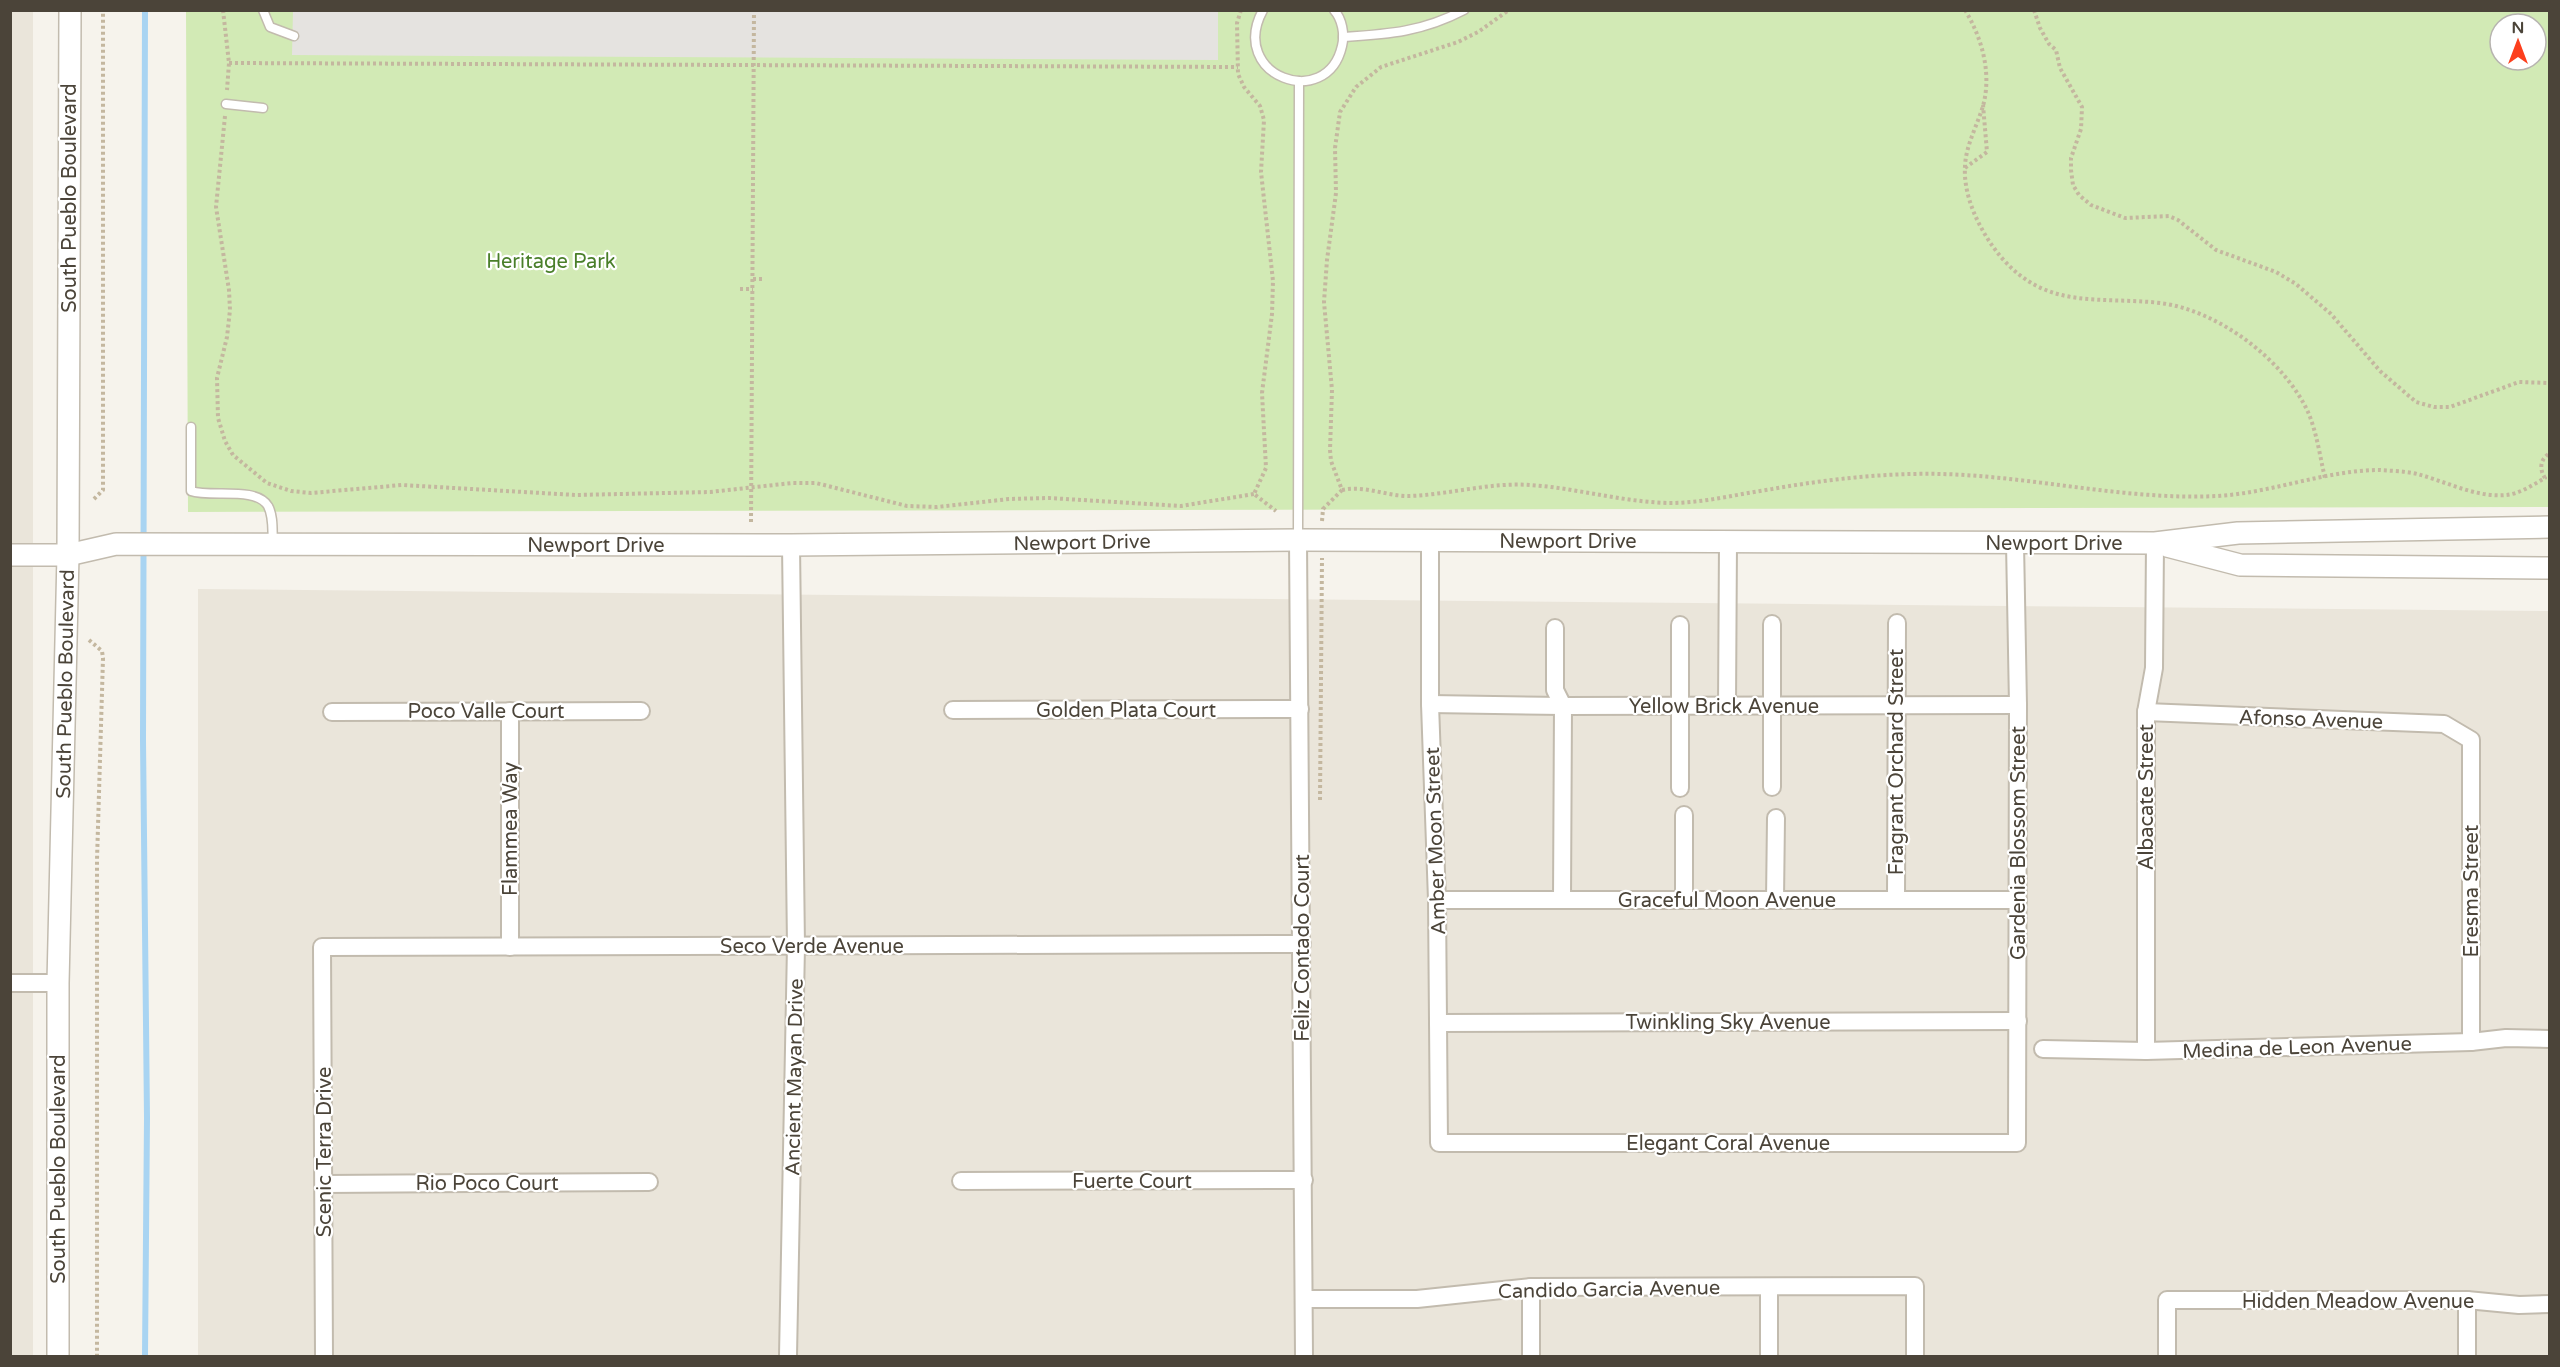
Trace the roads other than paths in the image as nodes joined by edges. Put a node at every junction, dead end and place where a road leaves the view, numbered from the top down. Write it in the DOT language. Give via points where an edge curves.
graph roads {
  1 [pos="70,10"];
  2 [pos="263,10"];
  3 [pos="1263,10"];
  4 [pos="1334,10"];
  5 [pos="1464,10"];
  6 [pos="294,36"];
  7 [pos="1343,37"];
  8 [pos="1299,81"];
  9 [pos="226,104"];
  10 [pos="263,108"];
  11 [pos="191,427"];
  12 [pos="2550,527"];
  13 [pos="1298,540"];
  14 [pos="1430,540"];
  15 [pos="1728,542"];
  16 [pos="2014,543"];
  17 [pos="2155,543"];
  18 [pos="273,544"];
  19 [pos="791,545"];
  20 [pos="10,555"];
  21 [pos="68,555"];
  22 [pos="2550,568"];
  23 [pos="1897,623"];
  24 [pos="1772,624"];
  25 [pos="1680,625"];
  26 [pos="1555,628"];
  27 [pos="1430,704"];
  28 [pos="1727,705"];
  29 [pos="1772,705"];
  30 [pos="1896,705"];
  31 [pos="2018,705"];
  32 [pos="1563,706"];
  33 [pos="1680,706"];
  34 [pos="1300,709"];
  35 [pos="953,710"];
  36 [pos="510,711"];
  37 [pos="641,711"];
  38 [pos="332,712"];
  39 [pos="2146,712"];
  40 [pos="2471,740"];
  41 [pos="1772,787"];
  42 [pos="1680,788"];
  43 [pos="1684,815"];
  44 [pos="1776,818"];
  45 [pos="1437,900"];
  46 [pos="1562,900"];
  47 [pos="1684,900"];
  48 [pos="1775,900"];
  49 [pos="1896,900"];
  50 [pos="2018,900"];
  51 [pos="1302,944"];
  52 [pos="796,946"];
  53 [pos="322,947"];
  54 [pos="510,947"];
  55 [pos="10,983"];
  56 [pos="58,983"];
  57 [pos="2018,1021"];
  58 [pos="1438,1023"];
  59 [pos="2550,1039"];
  60 [pos="2471,1042"];
  61 [pos="2043,1049"];
  62 [pos="2146,1051"];
  63 [pos="1439,1143"];
  64 [pos="2017,1143"];
  65 [pos="1304,1180"];
  66 [pos="961,1181"];
  67 [pos="649,1182"];
  68 [pos="325,1184"];
  69 [pos="1532,1287"];
  70 [pos="1769,1287"];
  71 [pos="1304,1299"];
  72 [pos="2467,1300"];
  73 [pos="2550,1304"];
  74 [pos="58,1356"];
  75 [pos="324,1356"];
  76 [pos="788,1356"];
  77 [pos="1304,1356"];
  78 [pos="1531,1356"];
  79 [pos="1769,1356"];
  80 [pos="1915,1356"];
  81 [pos="2167,1356"];
  82 [pos="2467,1356"];
  1 -- 21 [label="street, South Pueblo Boulevard"];
  2 -- 6 [label="lane" via="270,27"];
  3 -- 8 [label="lane" via="1257,22 1257,50 1263,64 1274,74"];
  4 -- 7 [label="lane"];
  5 -- 7 [label="lane" via="1439,24 1394,34"];
  7 -- 8 [label="lane" via="1339,57 1330,69 1317,78"];
  8 -- 13 [label="lane"];
  9 -- 10 [label="lane"];
  11 -- 18 [label="lane" via="191,491 262,499 271,517"];
  12 -- 17 [label="street, Newport Drive" via="2238,533"];
  13 -- 14 [label="street, Newport Drive"];
  13 -- 19 [label="street, Newport Drive"];
  13 -- 34 [label="street, Feliz Contado Court"];
  14 -- 15 [label="street, Newport Drive"];
  14 -- 27 [label="street, Amber Moon Street"];
  15 -- 16 [label="street, Newport Drive"];
  15 -- 28 [label="street"];
  16 -- 17 [label="street, Newport Drive"];
  16 -- 31 [label="street, Gardenia Blossom Street"];
  17 -- 22 [label="street, Newport Drive" via="2240,565"];
  17 -- 39 [label="street, Albacate Street" via="2154,668"];
  18 -- 19 [label="street, Newport Drive"];
  18 -- 21 [label="street, Newport Drive" via="116,544"];
  19 -- 52 [label="street, Ancient Mayan Drive"];
  20 -- 21 [label="street, Newport Drive"];
  21 -- 56 [label="street, South Pueblo Boulevard"];
  23 -- 30 [label="street, Fragrant Orchard Street"];
  24 -- 29 [label="street"];
  25 -- 33 [label="street"];
  26 -- 32 [label="street" via="1555,690"];
  27 -- 32 [label="street, Yellow Brick Avenue"];
  27 -- 45 [label="street, Amber Moon Street"];
  28 -- 29 [label="street, Yellow Brick Avenue"];
  28 -- 33 [label="street, Yellow Brick Avenue"];
  29 -- 30 [label="street, Yellow Brick Avenue"];
  29 -- 41 [label="street"];
  30 -- 31 [label="street, Yellow Brick Avenue"];
  30 -- 49 [label="street, Fragrant Orchard Street"];
  31 -- 50 [label="street, Gardenia Blossom Street"];
  32 -- 33 [label="street, Yellow Brick Avenue"];
  32 -- 46 [label="street"];
  33 -- 42 [label="street"];
  34 -- 35 [label="street, Golden Plata Court"];
  34 -- 51 [label="street, Feliz Contado Court"];
  36 -- 37 [label="street, Poco Valle Court"];
  36 -- 38 [label="street, Poco Valle Court"];
  36 -- 54 [label="street, Flammea Way"];
  39 -- 40 [label="street, Afonso Avenue" via="2444,724"];
  39 -- 62 [label="street, Albacate Street"];
  40 -- 60 [label="street, Eresma Street"];
  43 -- 47 [label="street"];
  44 -- 48 [label="street"];
  45 -- 46 [label="street, Graceful Moon Avenue"];
  45 -- 58 [label="street, Amber Moon Street"];
  46 -- 47 [label="street, Graceful Moon Avenue"];
  47 -- 48 [label="street, Graceful Moon Avenue"];
  48 -- 49 [label="street, Graceful Moon Avenue"];
  49 -- 50 [label="street, Graceful Moon Avenue"];
  50 -- 57 [label="street, Gardenia Blossom Street"];
  51 -- 52 [label="street, Seco Verde Avenue"];
  51 -- 65 [label="street, Feliz Contado Court"];
  52 -- 54 [label="street, Seco Verde Avenue"];
  52 -- 76 [label="street, Ancient Mayan Drive"];
  53 -- 54 [label="street, Seco Verde Avenue"];
  53 -- 68 [label="street, Scenic Terra Drive"];
  55 -- 56 [label="street"];
  56 -- 74 [label="street, South Pueblo Boulevard"];
  57 -- 58 [label="street, Twinkling Sky Avenue"];
  57 -- 64 [label="street, Gardenia Blossom Street"];
  58 -- 63 [label="street, Amber Moon Street"];
  59 -- 60 [label="street, Medina de Leon Avenue"];
  60 -- 62 [label="street, Medina de Leon Avenue"];
  61 -- 62 [label="street, Medina de Leon Avenue"];
  63 -- 64 [label="street, Elegant Coral Avenue"];
  65 -- 66 [label="street, Fuerte Court"];
  65 -- 71 [label="street, Feliz Contado Court"];
  67 -- 68 [label="street, Rio Poco Court"];
  68 -- 75 [label="street, Scenic Terra Drive"];
  69 -- 70 [label="street, Candido Garcia Avenue"];
  69 -- 71 [label="street, Candido Garcia Avenue" via="1417,1299"];
  69 -- 78 [label="street"];
  70 -- 79 [label="street"];
  70 -- 80 [label="street, Candido Garcia Avenue" via="1915,1286"];
  71 -- 77 [label="street, Feliz Contado Court"];
  72 -- 73 [label="street, Hidden Meadow Avenue"];
  72 -- 81 [label="street, Hidden Meadow Avenue" via="2167,1300"];
  72 -- 82 [label="street"];
}
